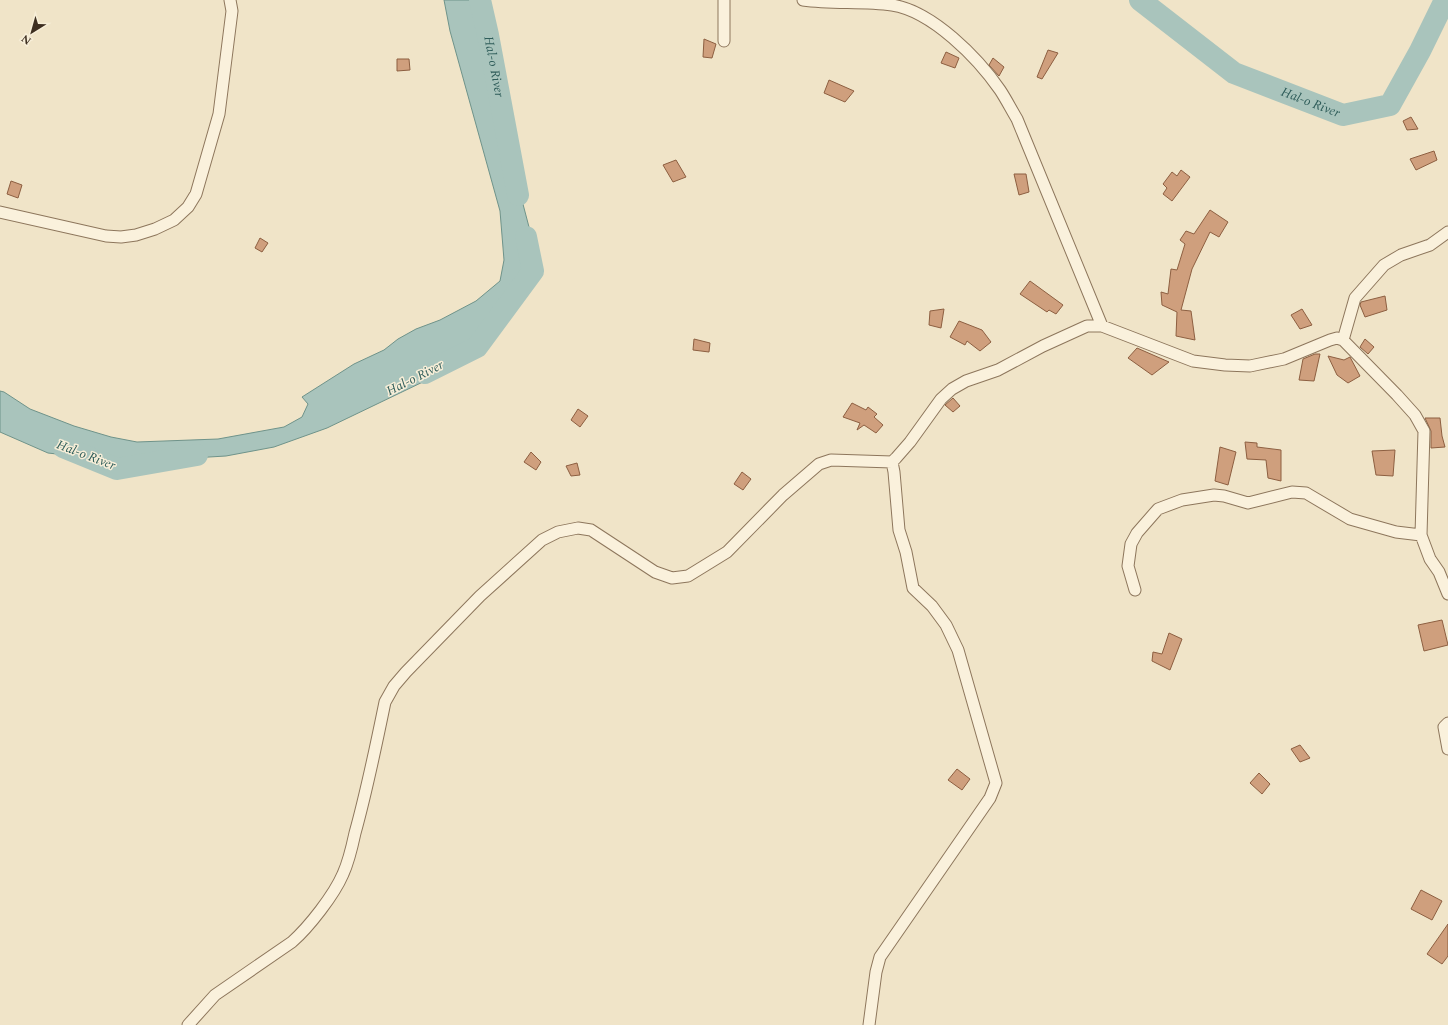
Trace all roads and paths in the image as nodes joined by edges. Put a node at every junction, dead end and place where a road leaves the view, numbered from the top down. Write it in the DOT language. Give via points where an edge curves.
graph roads {
  1 [pos="230,0"];
  2 [pos="724,0"];
  3 [pos="803,0"];
  4 [pos="724,41"];
  5 [pos="0,212"];
  6 [pos="1448,232"];
  7 [pos="1102,326"];
  8 [pos="1343,340"];
  9 [pos="892,462"];
  10 [pos="1421,536"];
  11 [pos="1135,590"];
  12 [pos="1448,594"];
  13 [pos="1448,723"];
  14 [pos="1448,749"];
  15 [pos="188,1025"];
  16 [pos="869,1025"];
  1 -- 5 [label="street" via="232,11 219,114 196,194 188,207 174,220 149,231 121,237 106,236"];
  2 -- 4 [label="street"];
  3 -- 7 [label="street" via="892,5 906,9 946,32 970,53 1000,90 1017,119"];
  6 -- 8 [label="street" via="1430,245 1401,255 1384,265 1355,298"];
  7 -- 8 [label="street" via="1193,360 1225,365 1250,366 1284,359 1330,340"];
  7 -- 9 [label="street" via="1086,326 998,370 966,381 952,389 941,399"];
  8 -- 10 [label="street" via="1397,395 1424,431"];
  9 -- 15 [label="street" via="831,460 818,464 783,495 727,552 688,576 672,578 655,572 592,530 578,528 558,532 542,540 475,601 394,686 385,702 351,848 343,874 334,891 301,934 216,995"];
  9 -- 16 [label="street" via="898,530 914,588 946,625 958,650 996,783 990,798 880,957"];
  10 -- 11 [label="street" via="1350,519 1306,493 1292,492 1248,503 1214,495 1182,500 1158,509 1134,538 1128,566"];
  10 -- 12 [label="street"];
  13 -- 14 [label="street" via="1444,727"];
}
